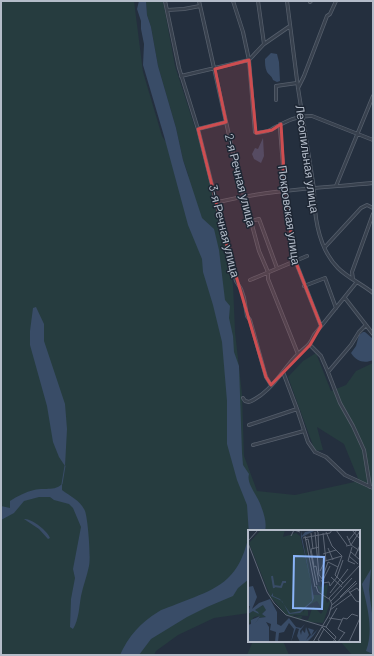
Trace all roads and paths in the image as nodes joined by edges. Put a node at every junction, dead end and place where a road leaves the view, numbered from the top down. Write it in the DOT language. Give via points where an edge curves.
graph roads {
  1 [pos="165,1"];
  2 [pos="199,1"];
  3 [pos="233,1"];
  4 [pos="258,1"];
  5 [pos="287,1"];
  6 [pos="336,1"];
  7 [pos="200,6"];
  8 [pos="167,10"];
  9 [pos="290,26"];
  10 [pos="264,44"];
  11 [pos="249,60"];
  12 [pos="215,69"];
  13 [pos="181,76"];
  14 [pos="303,79"];
  15 [pos="297,82"];
  16 [pos="298,88"];
  17 [pos="373,96"];
  18 [pos="276,100"];
  19 [pos="302,115"];
  20 [pos="226,122"];
  21 [pos="280,124"];
  22 [pos="198,129"];
  23 [pos="357,133"];
  24 [pos="373,140"];
  25 [pos="373,183"];
  26 [pos="336,186"];
  27 [pos="314,189"];
  28 [pos="284,191"];
  29 [pos="245,196"];
  30 [pos="218,202"];
  31 [pos="373,208"];
  32 [pos="373,214"];
  33 [pos="251,221"];
  34 [pos="325,247"];
  35 [pos="307,256"];
  36 [pos="295,260"];
  37 [pos="276,268"];
  38 [pos="268,272"];
  39 [pos="250,280"];
  40 [pos="353,280"];
  41 [pos="356,283"];
  42 [pos="304,286"];
  43 [pos="373,293"];
  44 [pos="345,298"];
  45 [pos="336,308"];
  46 [pos="366,325"];
  47 [pos="322,326"];
  48 [pos="373,334"];
  49 [pos="310,345"];
  50 [pos="298,354"];
  51 [pos="283,372"];
  52 [pos="328,372"];
  53 [pos="271,385"];
  54 [pos="243,398"];
  55 [pos="298,409"];
  56 [pos="249,425"];
  57 [pos="304,431"];
  58 [pos="253,445"];
  59 [pos="372,487"];
  1 -- 8 [label="street, 3-я Речная улица"];
  2 -- 7 [label="street, 2-я Речная улица"];
  3 -- 11 [label="street"];
  4 -- 10 [label="street"];
  5 -- 9 [label="street, Лесопильная улица"];
  6 -- 14 [label="street" via="327,16"];
  7 -- 8 [label="street"];
  7 -- 12 [label="street, 2-я Речная улица"];
  8 -- 13 [label="street, 3-я Речная улица"];
  9 -- 10 [label="street"];
  9 -- 15 [label="street, Лесопильная улица"];
  10 -- 11 [label="street"];
  11 -- 12 [label="street"];
  11 -- 21 [label="street" via="255,132 272,130"];
  12 -- 13 [label="street"];
  12 -- 20 [label="street, 2-я Речная улица"];
  13 -- 22 [label="street, 3-я Речная улица"];
  14 -- 15 [label="street"];
  14 -- 16 [label="street"];
  15 -- 16 [label="street, Лесопильная улица"];
  15 -- 18 [label="street" via="276,86"];
  16 -- 19 [label="street, Лесопильная улица"];
  17 -- 23 [label="street"];
  19 -- 21 [label="street"];
  19 -- 23 [label="street" via="312,116"];
  19 -- 27 [label="street, Лесопильная улица"];
  20 -- 22 [label="street"];
  20 -- 29 [label="street, 2-я Речная улица"];
  21 -- 28 [label="street, Покровская улица"];
  22 -- 30 [label="street, 3-я Речная улица"];
  23 -- 24 [label="street"];
  23 -- 26 [label="street"];
  25 -- 26 [label="street"];
  26 -- 27 [label="street"];
  27 -- 28 [label="street"];
  27 -- 34 [label="street, Лесопильная улица" via="318,231"];
  28 -- 29 [label="street"];
  28 -- 36 [label="street, Покровская улица"];
  29 -- 30 [label="street"];
  29 -- 33 [label="street, 2-я Речная улица"];
  30 -- 53 [label="street, 3-я Речная улица" via="236,281 244,298 266,377"];
  31 -- 34 [label="street" via="364,206"];
  32 -- 40 [label="street" via="352,272"];
  33 -- 37 [label="street" via="259,219"];
  33 -- 38 [label="street, 2-я Речная улица"];
  34 -- 40 [label="street, Лесопильная улица" via="337,267"];
  35 -- 36 [label="street"];
  36 -- 37 [label="street"];
  36 -- 42 [label="street, Покровская улица"];
  37 -- 38 [label="street"];
  38 -- 39 [label="street"];
  38 -- 50 [label="street, 2-я Речная улица" via="268,279"];
  40 -- 41 [label="street, Лесопильная улица"];
  41 -- 43 [label="street, Лесопильная улица"];
  41 -- 44 [label="street"];
  42 -- 45 [label="street" via="325,278"];
  42 -- 47 [label="street, Покровская улица"];
  44 -- 45 [label="street"];
  44 -- 46 [label="street"];
  45 -- 47 [label="street"];
  46 -- 48 [label="street"];
  46 -- 52 [label="street"];
  47 -- 49 [label="street"];
  49 -- 50 [label="street"];
  49 -- 52 [label="street" via="320,356"];
  50 -- 51 [label="street"];
  51 -- 53 [label="street"];
  51 -- 55 [label="street"];
  52 -- 59 [label="street" via="340,403 364,450"];
  53 -- 54 [label="street" via="259,397 249,402"];
  55 -- 56 [label="street"];
  55 -- 57 [label="street"];
  57 -- 58 [label="street"];
  57 -- 59 [label="street" via="315,452 326,457 345,475"];
}
